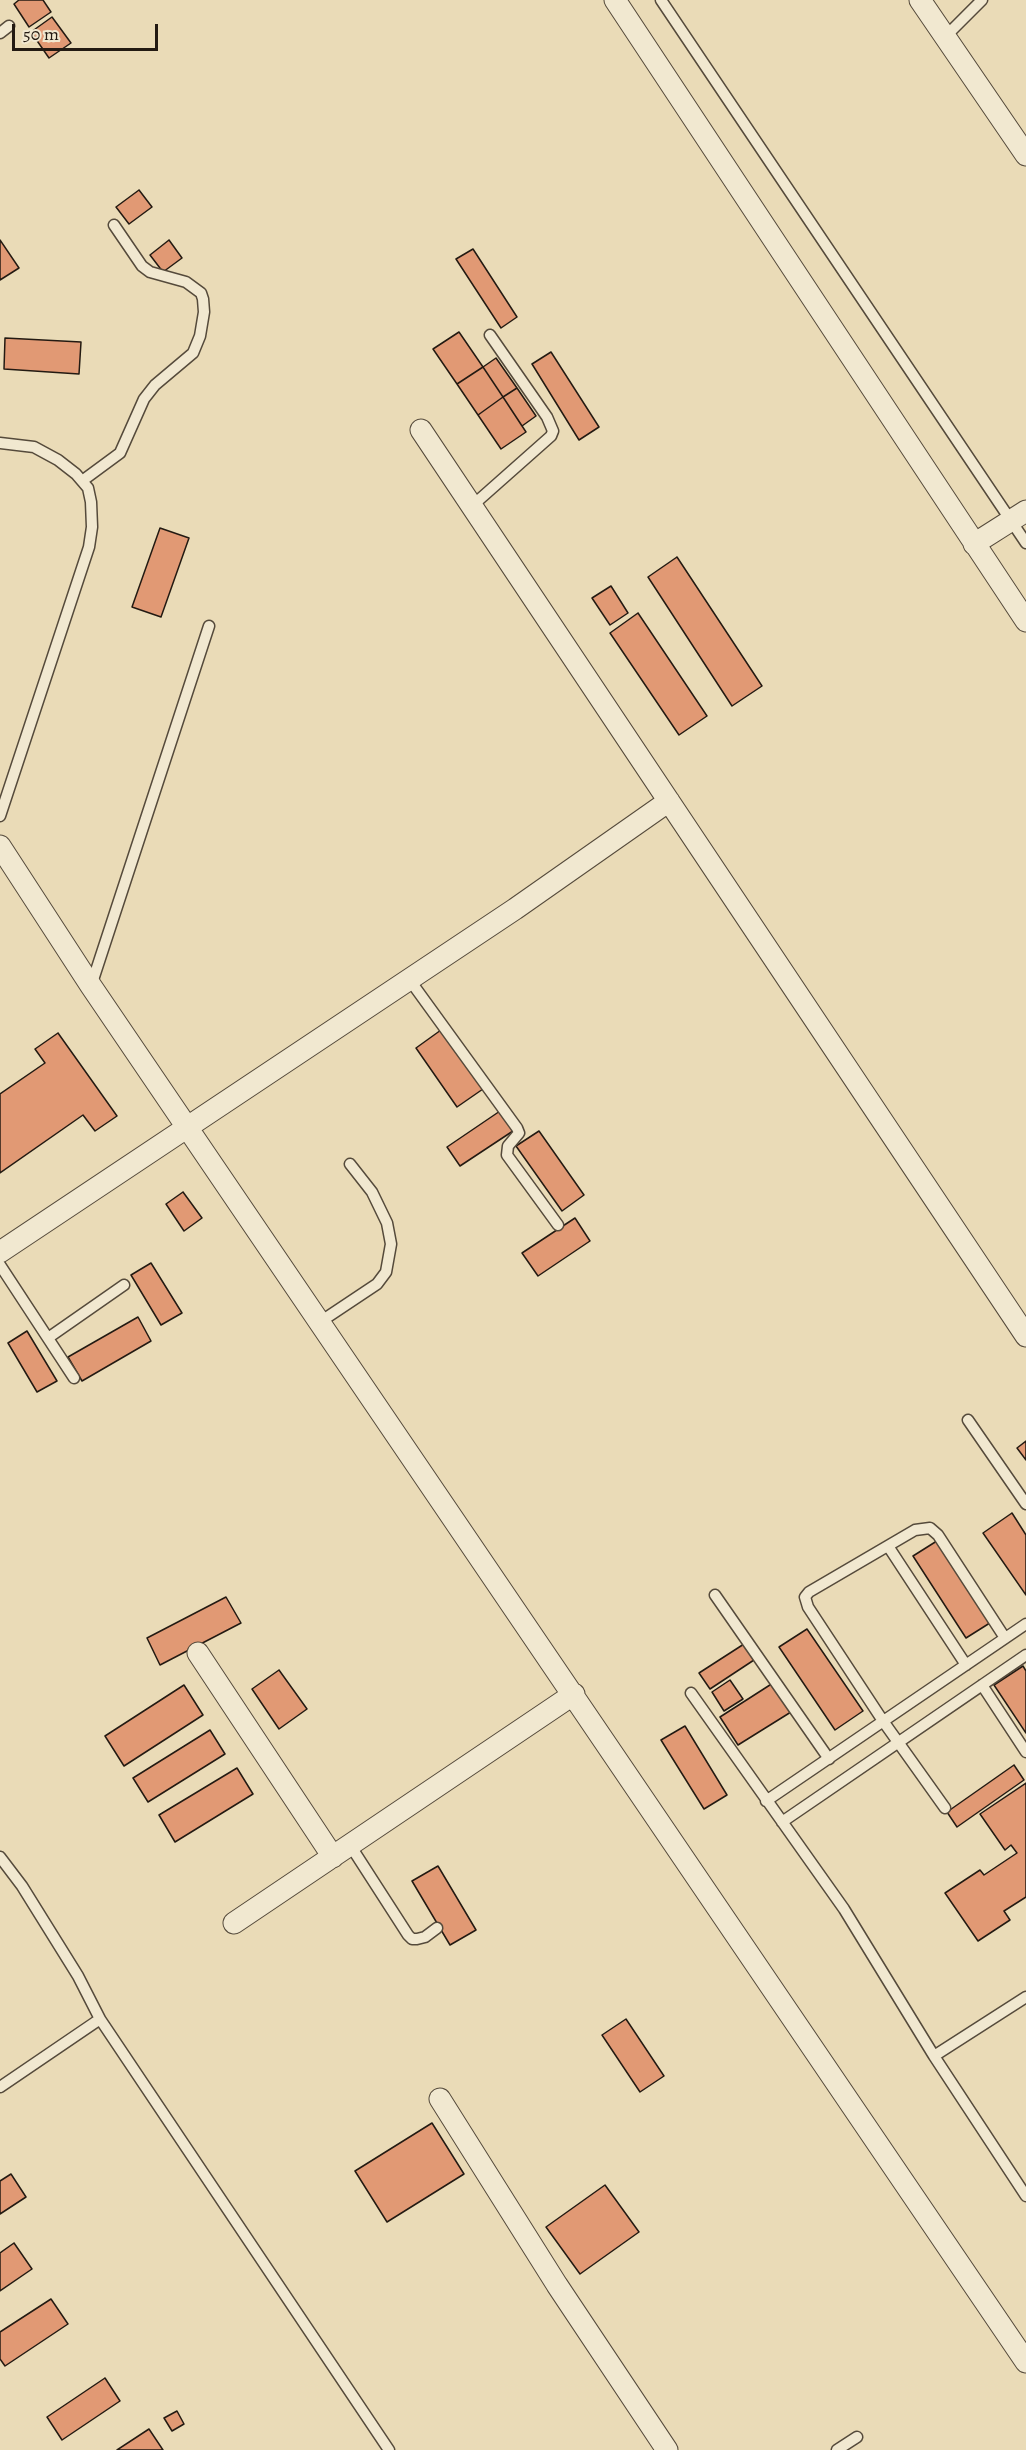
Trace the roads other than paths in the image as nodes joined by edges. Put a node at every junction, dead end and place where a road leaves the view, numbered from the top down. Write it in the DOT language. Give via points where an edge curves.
graph roads {
  1 [pos="615,0"];
  2 [pos="661,0"];
  3 [pos="920,0"];
  4 [pos="982,0"];
  5 [pos="9,26"];
  6 [pos="0,33"];
  7 [pos="945,37"];
  8 [pos="1026,155"];
  9 [pos="114,225"];
  10 [pos="490,335"];
  11 [pos="422,430"];
  12 [pos="0,443"];
  13 [pos="82,481"];
  14 [pos="472,506"];
  15 [pos="1018,516"];
  16 [pos="1026,543"];
  17 [pos="974,544"];
  18 [pos="1026,621"];
  19 [pos="209,626"];
  20 [pos="669,801"];
  21 [pos="0,816"];
  22 [pos="0,846"];
  23 [pos="409,980"];
  24 [pos="91,986"];
  25 [pos="187,1126"];
  26 [pos="350,1164"];
  27 [pos="558,1225"];
  28 [pos="0,1252"];
  29 [pos="0,1264"];
  30 [pos="124,1285"];
  31 [pos="320,1322"];
  32 [pos="1026,1336"];
  33 [pos="48,1338"];
  34 [pos="74,1378"];
  35 [pos="968,1420"];
  36 [pos="1026,1504"];
  37 [pos="888,1546"];
  38 [pos="715,1595"];
  39 [pos="1026,1624"];
  40 [pos="1005,1638"];
  41 [pos="198,1653"];
  42 [pos="1026,1655"];
  43 [pos="966,1665"];
  44 [pos="982,1685"];
  45 [pos="691,1693"];
  46 [pos="574,1694"];
  47 [pos="884,1721"];
  48 [pos="898,1742"];
  49 [pos="1026,1752"];
  50 [pos="829,1759"];
  51 [pos="766,1801"];
  52 [pos="945,1808"];
  53 [pos="782,1822"];
  54 [pos="342,1851"];
  55 [pos="0,1857"];
  56 [pos="234,1923"];
  57 [pos="437,1928"];
  58 [pos="1026,1997"];
  59 [pos="100,2019"];
  60 [pos="934,2056"];
  61 [pos="0,2087"];
  62 [pos="440,2099"];
  63 [pos="1026,2196"];
  64 [pos="1026,2362"];
  65 [pos="857,2437"];
  66 [pos="389,2450"];
  67 [pos="667,2450"];
  68 [pos="837,2450"];
  1 -- 17 [label="street"];
  2 -- 15 [label="lane"];
  3 -- 7 [label="street"];
  4 -- 7 [label="lane"];
  5 -- 6 [label="lane"];
  7 -- 8 [label="street"];
  9 -- 13 [label="lane" via="142,266 186,282 201,293 204,312 193,353 144,399 120,453"];
  10 -- 14 [label="lane" via="553,431"];
  11 -- 14 [label="street"];
  12 -- 13 [label="lane" via="34,447 58,460"];
  13 -- 21 [label="lane" via="91,502 89,547"];
  14 -- 20 [label="street"];
  15 -- 16 [label="lane"];
  15 -- 17 [label="street"];
  17 -- 18 [label="street"];
  19 -- 24 [label="lane"];
  20 -- 23 [label="street"];
  20 -- 32 [label="street"];
  22 -- 24 [label="street"];
  23 -- 25 [label="street"];
  23 -- 27 [label="lane" via="518,1128 507,1155"];
  24 -- 25 [label="street"];
  25 -- 28 [label="street"];
  25 -- 31 [label="street"];
  26 -- 31 [label="lane" via="372,1192 387,1223 391,1244 386,1272 377,1284"];
  29 -- 33 [label="lane"];
  30 -- 33 [label="lane"];
  31 -- 46 [label="street"];
  33 -- 34 [label="lane"];
  35 -- 36 [label="lane"];
  37 -- 40 [label="lane" via="915,1530 930,1528 939,1535"];
  37 -- 43 [label="lane"];
  37 -- 47 [label="lane" via="805,1597"];
  38 -- 50 [label="lane"];
  39 -- 40 [label="lane"];
  40 -- 43 [label="lane"];
  41 -- 54 [label="street"];
  42 -- 44 [label="lane"];
  43 -- 47 [label="lane"];
  44 -- 48 [label="lane"];
  44 -- 49 [label="lane"];
  45 -- 51 [label="lane"];
  46 -- 54 [label="street"];
  46 -- 64 [label="street"];
  47 -- 48 [label="lane"];
  47 -- 50 [label="lane"];
  48 -- 52 [label="lane"];
  48 -- 53 [label="lane"];
  50 -- 51 [label="lane"];
  51 -- 53 [label="lane"];
  53 -- 60 [label="lane" via="844,1909"];
  54 -- 56 [label="street"];
  54 -- 57 [label="lane" via="412,1939 425,1937"];
  55 -- 59 [label="lane" via="78,1976"];
  58 -- 60 [label="lane"];
  59 -- 61 [label="lane"];
  59 -- 66 [label="lane"];
  60 -- 63 [label="lane"];
  62 -- 67 [label="street" via="557,2286"];
  65 -- 68 [label="lane"];
}
